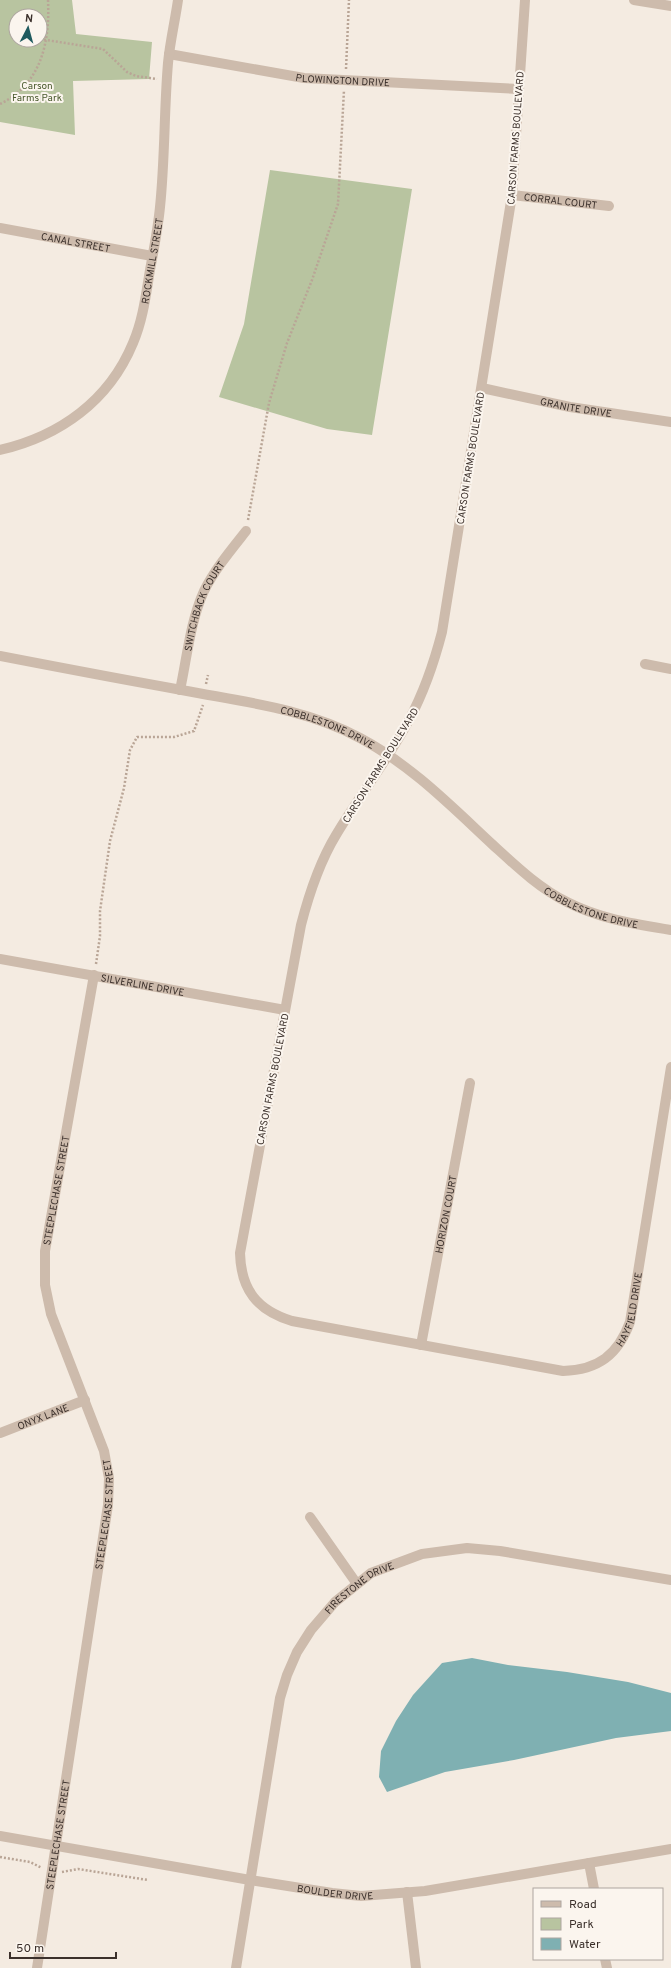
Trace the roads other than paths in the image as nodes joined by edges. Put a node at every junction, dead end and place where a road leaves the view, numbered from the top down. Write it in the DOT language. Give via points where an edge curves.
graph roads {
  1 [pos="178,0"];
  2 [pos="525,0"];
  3 [pos="634,0"];
  4 [pos="671,6"];
  5 [pos="169,54"];
  6 [pos="519,89"];
  7 [pos="512,195"];
  8 [pos="609,206"];
  9 [pos="0,228"];
  10 [pos="152,256"];
  11 [pos="482,388"];
  12 [pos="671,422"];
  13 [pos="0,450"];
  14 [pos="246,531"];
  15 [pos="0,656"];
  16 [pos="645,664"];
  17 [pos="671,669"];
  18 [pos="180,690"];
  19 [pos="388,754"];
  20 [pos="671,930"];
  21 [pos="0,959"];
  22 [pos="94,975"];
  23 [pos="285,1010"];
  24 [pos="671,1067"];
  25 [pos="470,1083"];
  26 [pos="421,1345"];
  27 [pos="85,1400"];
  28 [pos="0,1433"];
  29 [pos="310,1517"];
  30 [pos="671,1580"];
  31 [pos="357,1584"];
  32 [pos="0,1836"];
  33 [pos="56,1847"];
  34 [pos="671,1849"];
  35 [pos="589,1863"];
  36 [pos="250,1880"];
  37 [pos="594,1888"];
  38 [pos="407,1892"];
  39 [pos="37,1968"];
  40 [pos="236,1968"];
  41 [pos="416,1968"];
  1 -- 5 [label="street, ROCKMILL STREET"];
  2 -- 6 [label="street, CARSON FARMS BOULEVARD"];
  3 -- 4 [label="street"];
  5 -- 6 [label="street, PLOWINGTON DRIVE" via="304,78"];
  5 -- 10 [label="street, ROCKMILL STREET" via="160,209"];
  6 -- 7 [label="street, CARSON FARMS BOULEVARD"];
  7 -- 8 [label="street, CORRAL COURT"];
  7 -- 11 [label="street, CARSON FARMS BOULEVARD"];
  9 -- 10 [label="street, CANAL STREET"];
  10 -- 13 [label="street, ROCKMILL STREET" via="142,317 133,343 106,388 68,423 44,436"];
  11 -- 12 [label="street, GRANITE DRIVE" via="570,407"];
  11 -- 19 [label="street, CARSON FARMS BOULEVARD" via="442,632 423,691"];
  14 -- 18 [label="street, SWITCHBACK COURT" via="216,570 204,592 195,616"];
  15 -- 18 [label="street, COBBLESTONE DRIVE"];
  16 -- 17 [label="street"];
  18 -- 19 [label="street, COBBLESTONE DRIVE" via="294,712 359,737"];
  19 -- 20 [label="street, COBBLESTONE DRIVE" via="418,776 521,870 566,902 622,922"];
  19 -- 23 [label="street, CARSON FARMS BOULEVARD" via="335,836 320,866 301,925"];
  21 -- 22 [label="street, SILVERLINE DRIVE"];
  22 -- 23 [label="street, SILVERLINE DRIVE"];
  22 -- 27 [label="street, STEEPLECHASE STREET" via="45,1251 45,1285 51,1314"];
  23 -- 26 [label="street, CARSON FARMS BOULEVARD" via="240,1253 240,1268 245,1283 253,1297 276,1316"];
  24 -- 26 [label="street, HAYFIELD DRIVE" via="630,1322 625,1336 616,1349 605,1360 592,1366 578,1371 563,1371"];
  25 -- 26 [label="street, HORIZON COURT"];
  27 -- 28 [label="street, ONYX LANE"];
  27 -- 33 [label="street, STEEPLECHASE STREET" via="104,1451 109,1478 108,1505"];
  29 -- 31 [label="street"];
  30 -- 31 [label="street, FIRESTONE DRIVE" via="500,1551 467,1548 422,1554 371,1574"];
  31 -- 36 [label="street, FIRESTONE DRIVE" via="335,1602 311,1630 287,1675 280,1698"];
  32 -- 33 [label="street, BOULDER DRIVE"];
  33 -- 36 [label="street, BOULDER DRIVE"];
  33 -- 39 [label="street, STEEPLECHASE STREET"];
  34 -- 35 [label="street, BOULDER DRIVE"];
  35 -- 37 [label="street"];
  35 -- 38 [label="street, BOULDER DRIVE"];
  36 -- 38 [label="street, BOULDER DRIVE" via="361,1896"];
  36 -- 40 [label="street, FIRESTONE DRIVE"];
  38 -- 41 [label="street"];
}
